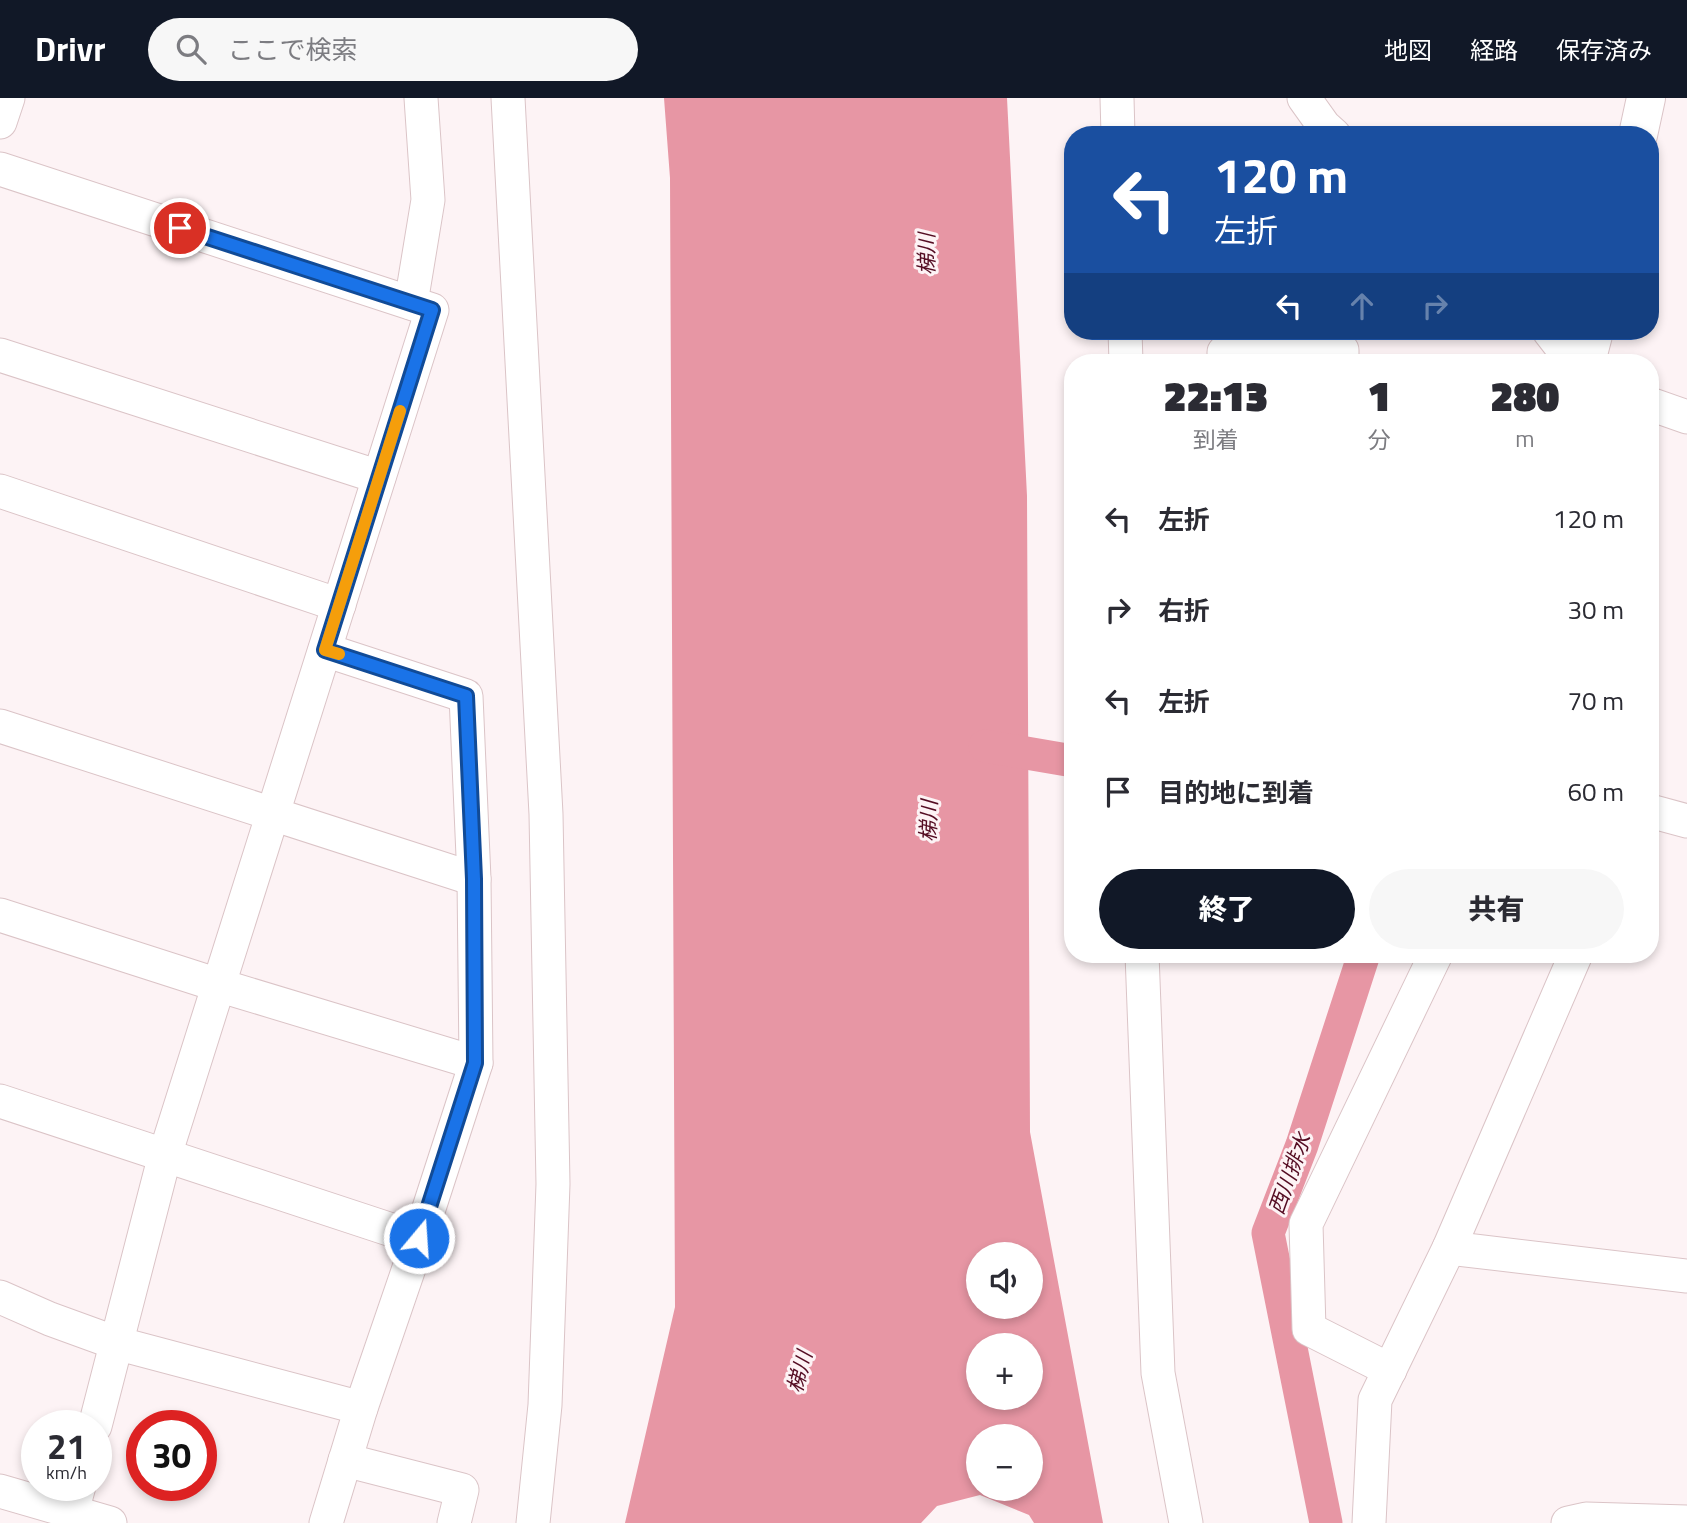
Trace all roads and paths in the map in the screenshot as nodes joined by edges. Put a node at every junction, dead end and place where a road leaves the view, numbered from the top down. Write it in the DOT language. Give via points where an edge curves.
graph roads {
  1 [pos="8,98"];
  2 [pos="421,98"];
  3 [pos="508,98"];
  4 [pos="1304,98"];
  5 [pos="1646,98"];
  6 [pos="0,122"];
  7 [pos="1324,126"];
  8 [pos="1640,126"];
  9 [pos="0,169"];
  10 [pos="411,303"];
  11 [pos="1556,340"];
  12 [pos="1224,354"];
  13 [pos="1342,354"];
  14 [pos="1567,354"];
  15 [pos="0,355"];
  16 [pos="1659,407"];
  17 [pos="1687,417"];
  18 [pos="379,477"];
  19 [pos="0,491"];
  20 [pos="339,605"];
  21 [pos="325,650"];
  22 [pos="0,726"];
  23 [pos="1659,813"];
  24 [pos="273,814"];
  25 [pos="1687,821"];
  26 [pos="474,879"];
  27 [pos="0,915"];
  28 [pos="1142,963"];
  29 [pos="1432,963"];
  30 [pos="1572,963"];
  31 [pos="218,985"];
  32 [pos="475,1063"];
  33 [pos="0,1101"];
  34 [pos="165,1155"];
  35 [pos="419,1238"];
  36 [pos="1449,1248"];
  37 [pos="1687,1276"];
  38 [pos="0,1297"];
  39 [pos="116,1343"];
  40 [pos="1390,1370"];
  41 [pos="360,1408"];
  42 [pos="98,1410"];
  43 [pos="345,1460"];
  44 [pos="0,1491"];
  45 [pos="74,1507"];
  46 [pos="1687,1522"];
  47 [pos="110,1523"];
  48 [pos="326,1523"];
  49 [pos="454,1523"];
  50 [pos="533,1523"];
  51 [pos="1185,1523"];
  52 [pos="1369,1523"];
  53 [pos="1569,1523"];
  1 -- 6 [label="street"];
  2 -- 10 [label="street" via="428,200"];
  3 -- 50 [label="street" via="546,814 553,1184 545,1405"];
  4 -- 7 [label="street"];
  5 -- 8 [label="street"];
  9 -- 10 [label="street"];
  10 -- 18 [label="street" via="432,310"];
  11 -- 14 [label="street"];
  12 -- 13 [label="street" via="1329,350 1342,350"];
  15 -- 18 [label="street"];
  16 -- 17 [label="street"];
  18 -- 20 [label="street"];
  19 -- 20 [label="street"];
  20 -- 21 [label="street"];
  21 -- 24 [label="street"];
  21 -- 26 [label="street" via="466,696"];
  22 -- 24 [label="street"];
  23 -- 25 [label="street"];
  24 -- 26 [label="street"];
  24 -- 31 [label="street"];
  26 -- 32 [label="street"];
  27 -- 31 [label="street"];
  28 -- 51 [label="street" via="1158,1373"];
  29 -- 40 [label="street" via="1306,1224 1309,1329"];
  30 -- 36 [label="street"];
  31 -- 32 [label="street"];
  31 -- 34 [label="street"];
  32 -- 35 [label="street"];
  33 -- 34 [label="street"];
  34 -- 35 [label="street"];
  34 -- 39 [label="street"];
  35 -- 41 [label="street"];
  36 -- 37 [label="street"];
  36 -- 40 [label="street"];
  38 -- 39 [label="street"];
  39 -- 41 [label="street"];
  39 -- 42 [label="street"];
  40 -- 52 [label="street" via="1375,1400"];
  41 -- 43 [label="street"];
  43 -- 48 [label="street"];
  43 -- 49 [label="street" via="463,1490"];
  44 -- 45 [label="street"];
  45 -- 47 [label="street"];
  46 -- 53 [label="street" via="1586,1519"];
}
